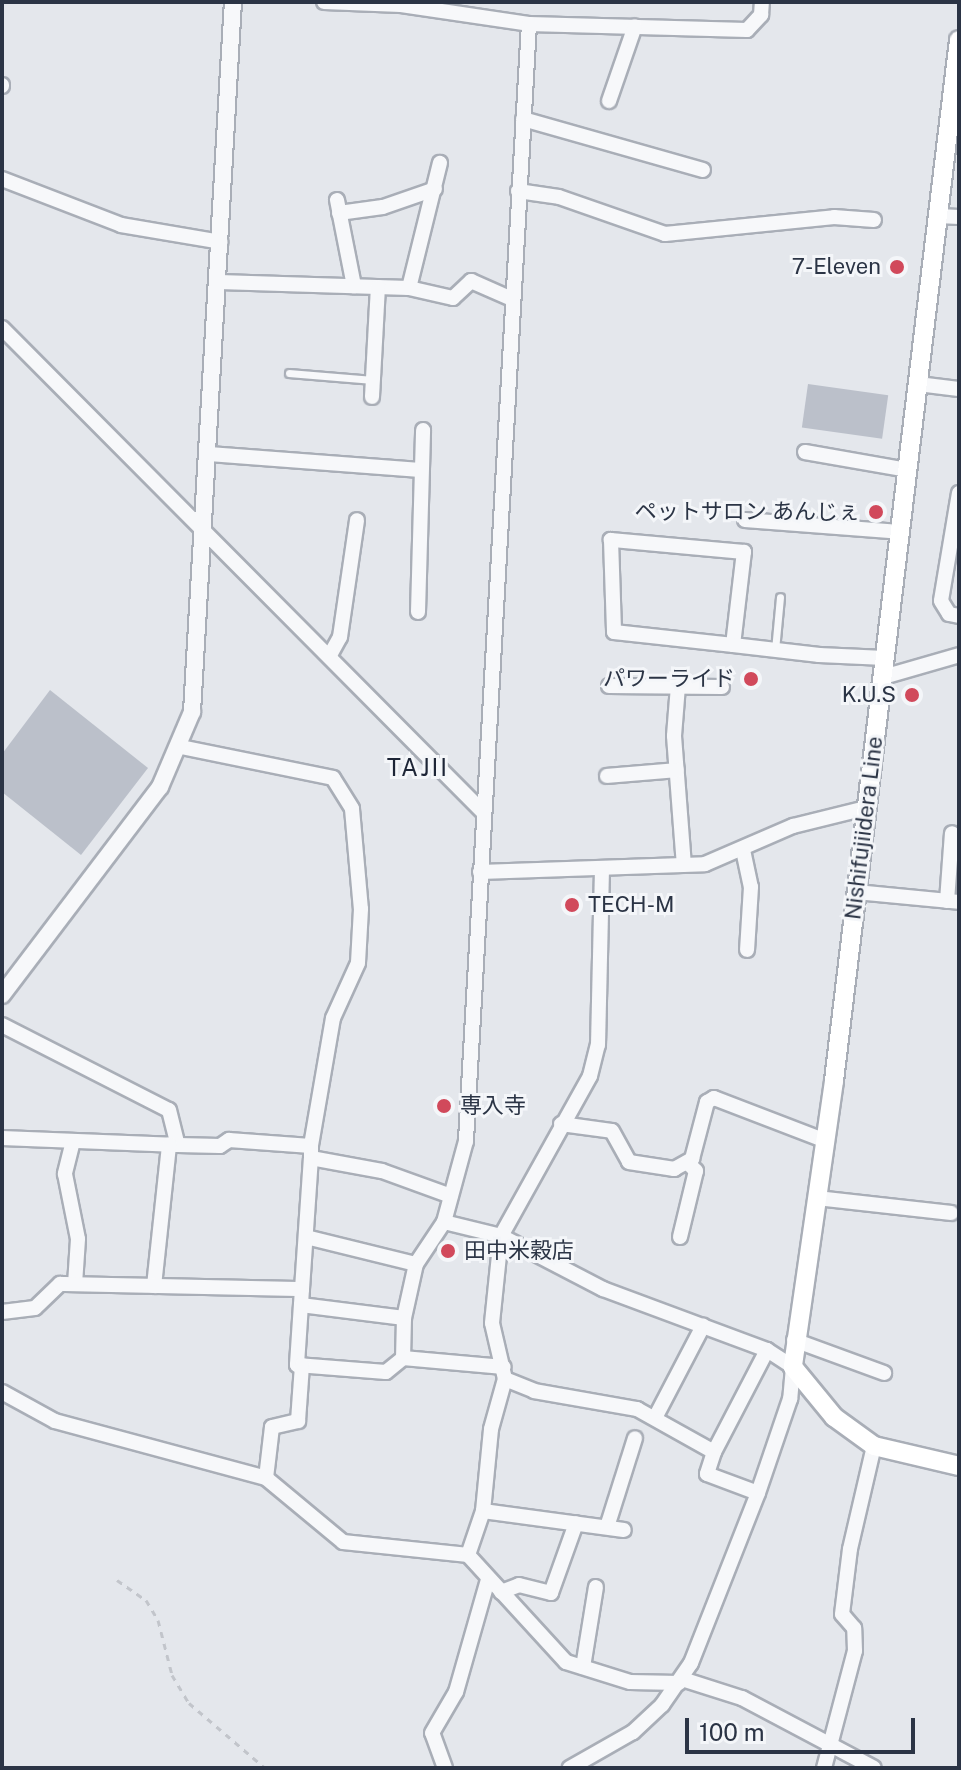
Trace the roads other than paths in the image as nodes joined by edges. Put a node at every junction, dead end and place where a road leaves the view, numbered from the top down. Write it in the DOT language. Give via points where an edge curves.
graph roads {
  1 [pos="233,2"];
  2 [pos="324,2"];
  3 [pos="762,2"];
  4 [pos="462,8"];
  5 [pos="529,24"];
  6 [pos="635,26"];
  7 [pos="959,40"];
  8 [pos="609,101"];
  9 [pos="523,119"];
  10 [pos="440,163"];
  11 [pos="703,170"];
  12 [pos="2,179"];
  13 [pos="435,189"];
  14 [pos="518,191"];
  15 [pos="938,216"];
  16 [pos="959,217"];
  17 [pos="874,220"];
  18 [pos="221,242"];
  19 [pos="219,282"];
  20 [pos="354,286"];
  21 [pos="378,287"];
  22 [pos="409,288"];
  23 [pos="512,299"];
  24 [pos="2,328"];
  25 [pos="289,373"];
  26 [pos="378,375"];
  27 [pos="918,384"];
  28 [pos="959,389"];
  29 [pos="372,397"];
  30 [pos="423,430"];
  31 [pos="805,452"];
  32 [pos="209,454"];
  33 [pos="420,470"];
  34 [pos="908,470"];
  35 [pos="959,493"];
  36 [pos="357,520"];
  37 [pos="745,520"];
  38 [pos="900,532"];
  39 [pos="205,535"];
  40 [pos="780,597"];
  41 [pos="418,612"];
  42 [pos="959,616"];
  43 [pos="733,645"];
  44 [pos="775,650"];
  45 [pos="330,655"];
  46 [pos="959,655"];
  47 [pos="885,658"];
  48 [pos="883,677"];
  49 [pos="609,686"];
  50 [pos="678,686"];
  51 [pos="722,687"];
  52 [pos="181,747"];
  53 [pos="677,770"];
  54 [pos="607,776"];
  55 [pos="866,808"];
  56 [pos="483,812"];
  57 [pos="952,833"];
  58 [pos="743,850"];
  59 [pos="684,865"];
  60 [pos="602,869"];
  61 [pos="480,872"];
  62 [pos="856,892"];
  63 [pos="953,901"];
  64 [pos="747,950"];
  65 [pos="2,995"];
  66 [pos="2,1025"];
  67 [pos="561,1124"];
  68 [pos="2,1138"];
  69 [pos="73,1141"];
  70 [pos="826,1141"];
  71 [pos="173,1145"];
  72 [pos="311,1152"];
  73 [pos="688,1163"];
  74 [pos="451,1196"];
  75 [pos="817,1198"];
  76 [pos="951,1213"];
  77 [pos="444,1222"];
  78 [pos="501,1236"];
  79 [pos="306,1237"];
  80 [pos="680,1237"];
  81 [pos="416,1264"];
  82 [pos="75,1284"];
  83 [pos="154,1286"];
  84 [pos="302,1289"];
  85 [pos="301,1305"];
  86 [pos="2,1312"];
  87 [pos="404,1318"];
  88 [pos="703,1326"];
  89 [pos="794,1340"];
  90 [pos="767,1350"];
  91 [pos="403,1358"];
  92 [pos="302,1365"];
  93 [pos="793,1367"];
  94 [pos="505,1373"];
  95 [pos="884,1373"];
  96 [pos="2,1392"];
  97 [pos="656,1416"];
  98 [pos="635,1438"];
  99 [pos="874,1446"];
  100 [pos="714,1452"];
  101 [pos="959,1466"];
  102 [pos="266,1478"];
  103 [pos="758,1493"];
  104 [pos="483,1511"];
  105 [pos="576,1523"];
  106 [pos="607,1527"];
  107 [pos="624,1530"];
  108 [pos="468,1555"];
  109 [pos="488,1580"];
  110 [pos="596,1587"];
  111 [pos="501,1592"];
  112 [pos="583,1667"];
  113 [pos="680,1681"];
  114 [pos="829,1747"];
  115 [pos="445,1768"];
  116 [pos="570,1768"];
  117 [pos="824,1768"];
  118 [pos="874,1768"];
  1 -- 18 [label="street"];
  2 -- 4 [label="street"];
  3 -- 6 [label="street" via="761,15 747,30"];
  4 -- 5 [label="street"];
  5 -- 6 [label="street"];
  5 -- 9 [label="street"];
  6 -- 8 [label="street"];
  7 -- 15 [label="main road, Nishifujiidera Line"];
  9 -- 11 [label="street"];
  9 -- 14 [label="street"];
  10 -- 13 [label="street"];
  12 -- 18 [label="street" via="121,225"];
  13 -- 20 [label="street" via="383,207 338,206"];
  13 -- 22 [label="street"];
  14 -- 17 [label="street" via="559,197 665,234 834,217"];
  14 -- 23 [label="street"];
  15 -- 16 [label="street"];
  15 -- 27 [label="main road, Nishifujiidera Line"];
  18 -- 19 [label="street"];
  19 -- 20 [label="street"];
  19 -- 32 [label="street"];
  20 -- 21 [label="street"];
  21 -- 22 [label="street"];
  21 -- 26 [label="street"];
  22 -- 23 [label="street" via="453,298 471,281"];
  23 -- 56 [label="street"];
  24 -- 39 [label="street"];
  25 -- 26 [label="lane"];
  26 -- 29 [label="street"];
  27 -- 28 [label="street"];
  27 -- 34 [label="main road, Nishifujiidera Line"];
  30 -- 33 [label="street"];
  31 -- 34 [label="street"];
  32 -- 33 [label="street"];
  32 -- 39 [label="street"];
  33 -- 41 [label="street"];
  34 -- 38 [label="main road, Nishifujiidera Line"];
  35 -- 42 [label="street" via="941,601 949,614"];
  36 -- 45 [label="street" via="340,637"];
  37 -- 38 [label="street"];
  38 -- 47 [label="main road, Nishifujiidera Line"];
  39 -- 45 [label="street"];
  39 -- 52 [label="street" via="195,686"];
  40 -- 44 [label="lane"];
  43 -- 43 [label="street" via="744,552 611,540 614,632"];
  43 -- 44 [label="street"];
  44 -- 47 [label="street"];
  45 -- 56 [label="street"];
  46 -- 48 [label="street"];
  47 -- 48 [label="main road, Nishifujiidera Line"];
  48 -- 55 [label="main road, Nishifujiidera Line"];
  49 -- 50 [label="street"];
  50 -- 51 [label="street"];
  50 -- 53 [label="street"];
  52 -- 65 [label="street" via="160,787"];
  52 -- 72 [label="street" via="333,778 352,809 361,909 358,963 333,1018"];
  53 -- 54 [label="street"];
  53 -- 59 [label="street"];
  55 -- 58 [label="street" via="793,826"];
  55 -- 62 [label="main road, Nishifujiidera Line"];
  56 -- 61 [label="street"];
  57 -- 63 [label="street"];
  58 -- 59 [label="street"];
  58 -- 64 [label="street" via="751,887"];
  59 -- 60 [label="street"];
  60 -- 61 [label="street"];
  60 -- 67 [label="street" via="598,1045 590,1076"];
  61 -- 74 [label="street" via="466,1141"];
  62 -- 63 [label="street"];
  62 -- 70 [label="main road, Nishifujiidera Line"];
  66 -- 71 [label="street" via="169,1110"];
  67 -- 73 [label="street" via="612,1131 629,1162 674,1169"];
  67 -- 78 [label="street"];
  68 -- 69 [label="street"];
  69 -- 71 [label="street"];
  69 -- 82 [label="street" via="65,1174 78,1239"];
  70 -- 73 [label="street" via="714,1098 707,1102"];
  70 -- 75 [label="main road, Nishifujiidera Line"];
  71 -- 72 [label="street" via="220,1146 229,1140"];
  71 -- 83 [label="street"];
  72 -- 74 [label="street"];
  72 -- 79 [label="street"];
  73 -- 80 [label="street" via="696,1171"];
  74 -- 77 [label="street"];
  75 -- 76 [label="street"];
  75 -- 89 [label="main road, Nishifujiidera Line"];
  77 -- 78 [label="street"];
  77 -- 81 [label="street"];
  78 -- 88 [label="street" via="603,1289"];
  78 -- 94 [label="street" via="492,1323"];
  79 -- 81 [label="street"];
  79 -- 84 [label="street"];
  81 -- 87 [label="street"];
  82 -- 83 [label="street"];
  82 -- 86 [label="street" via="60,1284 35,1308"];
  83 -- 84 [label="street"];
  84 -- 85 [label="street"];
  85 -- 87 [label="street"];
  85 -- 92 [label="street"];
  87 -- 91 [label="street"];
  88 -- 90 [label="street"];
  88 -- 97 [label="street"];
  89 -- 93 [label="main road, Nishifujiidera Line"];
  89 -- 95 [label="street"];
  90 -- 93 [label="street"];
  90 -- 100 [label="street"];
  91 -- 92 [label="street" via="386,1372"];
  91 -- 94 [label="street"];
  92 -- 102 [label="street" via="298,1421 272,1427"];
  93 -- 99 [label="main road" via="834,1417"];
  93 -- 103 [label="street" via="790,1399"];
  94 -- 97 [label="street"];
  94 -- 104 [label="street" via="491,1429"];
  96 -- 102 [label="street" via="55,1421"];
  97 -- 100 [label="street"];
  98 -- 106 [label="street"];
  99 -- 101 [label="main road"];
  99 -- 114 [label="street" via="850,1549 842,1614 854,1628 855,1651"];
  100 -- 103 [label="street" via="707,1474"];
  102 -- 108 [label="street" via="343,1542"];
  103 -- 113 [label="street"];
  104 -- 105 [label="street"];
  104 -- 108 [label="street"];
  105 -- 106 [label="street"];
  105 -- 111 [label="street" via="551,1593 519,1585"];
  106 -- 107 [label="street"];
  108 -- 109 [label="street"];
  109 -- 111 [label="street"];
  109 -- 115 [label="street" via="456,1692 432,1733"];
  110 -- 112 [label="street"];
  111 -- 112 [label="street" via="566,1662"];
  112 -- 113 [label="street" via="630,1682"];
  113 -- 114 [label="street" via="742,1698"];
  113 -- 116 [label="street" via="633,1732"];
  114 -- 117 [label="street"];
  114 -- 118 [label="street"];
}
